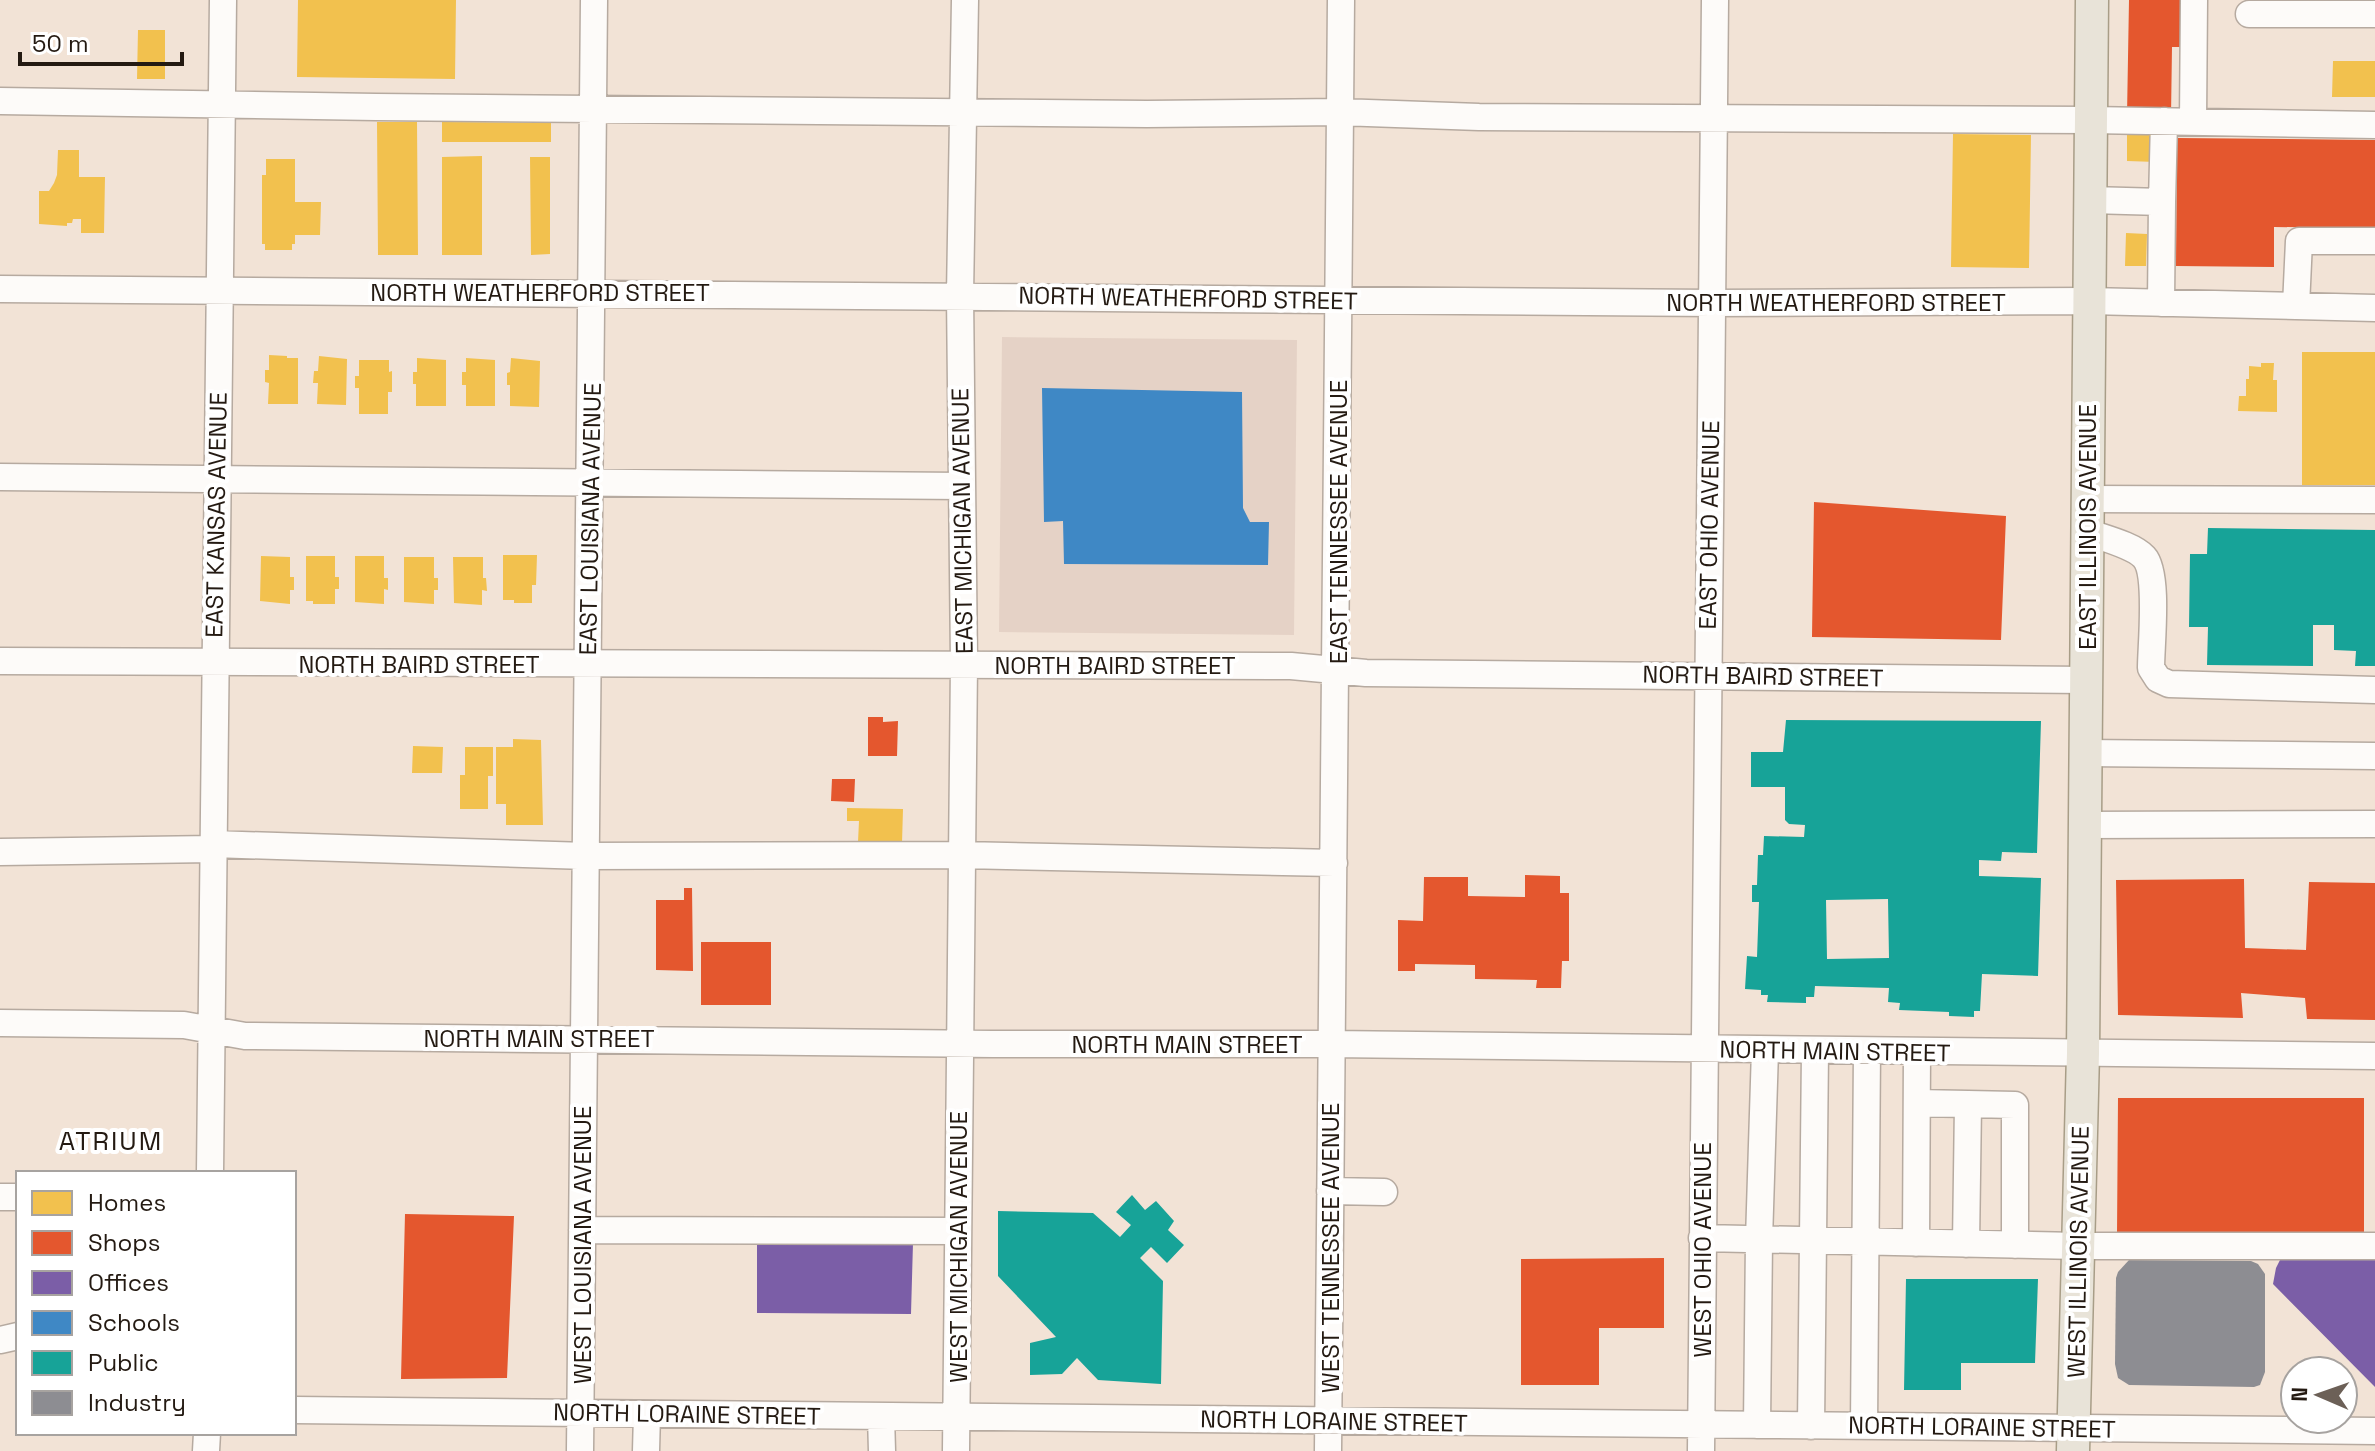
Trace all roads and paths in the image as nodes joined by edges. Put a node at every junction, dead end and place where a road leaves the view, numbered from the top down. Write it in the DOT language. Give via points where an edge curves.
graph roads {
  1 [pos="223,0"];
  2 [pos="594,0"];
  3 [pos="965,0"];
  4 [pos="1341,0"];
  5 [pos="1715,0"];
  6 [pos="2092,0"];
  7 [pos="2194,0"];
  8 [pos="2249,14"];
  9 [pos="2375,14"];
  10 [pos="0,101"];
  11 [pos="221,103"];
  12 [pos="593,108"];
  13 [pos="963,112"];
  14 [pos="1340,112"];
  15 [pos="1714,118"];
  16 [pos="2091,120"];
  17 [pos="2164,121"];
  18 [pos="2193,121"];
  19 [pos="2375,125"];
  20 [pos="2090,200"];
  21 [pos="2162,202"];
  22 [pos="2375,241"];
  23 [pos="0,289"];
  24 [pos="219,291"];
  25 [pos="592,292"];
  26 [pos="960,295"];
  27 [pos="1339,300"];
  28 [pos="2089,301"];
  29 [pos="1712,303"];
  30 [pos="2161,303"];
  31 [pos="2296,306"];
  32 [pos="2375,308"];
  33 [pos="0,477"];
  34 [pos="217,478"];
  35 [pos="590,481"];
  36 [pos="962,486"];
  37 [pos="2087,499"];
  38 [pos="2375,500"];
  39 [pos="2087,532"];
  40 [pos="0,661"];
  41 [pos="215,663"];
  42 [pos="964,663"];
  43 [pos="588,664"];
  44 [pos="1336,669"];
  45 [pos="1707,675"];
  46 [pos="2086,680"];
  47 [pos="2375,690"];
  48 [pos="2085,753"];
  49 [pos="2375,756"];
  50 [pos="2375,824"];
  51 [pos="2085,825"];
  52 [pos="213,847"];
  53 [pos="0,852"];
  54 [pos="962,855"];
  55 [pos="586,856"];
  56 [pos="1334,863"];
  57 [pos="0,1023"];
  58 [pos="212,1030"];
  59 [pos="584,1039"];
  60 [pos="959,1042"];
  61 [pos="1331,1044"];
  62 [pos="1704,1050"];
  63 [pos="1765,1050"];
  64 [pos="1815,1051"];
  65 [pos="1867,1051"];
  66 [pos="1917,1052"];
  67 [pos="2083,1053"];
  68 [pos="2375,1056"];
  69 [pos="1917,1103"];
  70 [pos="1968,1104"];
  71 [pos="210,1171"];
  72 [pos="1330,1191"];
  73 [pos="1384,1192"];
  74 [pos="582,1230"];
  75 [pos="958,1231"];
  76 [pos="1702,1238"];
  77 [pos="1759,1240"];
  78 [pos="1812,1241"];
  79 [pos="1866,1242"];
  80 [pos="1916,1243"];
  81 [pos="1966,1244"];
  82 [pos="2015,1245"];
  83 [pos="2078,1246"];
  84 [pos="2375,1246"];
  85 [pos="296,1410"];
  86 [pos="581,1413"];
  87 [pos="647,1414"];
  88 [pos="881,1416"];
  89 [pos="956,1417"];
  90 [pos="1328,1421"];
  91 [pos="1701,1424"];
  92 [pos="1757,1425"];
  93 [pos="1811,1426"];
  94 [pos="1864,1426"];
  95 [pos="2375,1431"];
  96 [pos="2073,1440"];
  97 [pos="580,1451"];
  98 [pos="646,1451"];
  99 [pos="882,1451"];
  100 [pos="956,1451"];
  101 [pos="1328,1451"];
  102 [pos="1701,1451"];
  1 -- 11 [label="street, EAST KANSAS AVENUE"];
  2 -- 12 [label="street, EAST LOUISIANA AVENUE"];
  3 -- 13 [label="street, EAST MICHIGAN AVENUE"];
  4 -- 14 [label="street, EAST TENNESSEE AVENUE"];
  5 -- 15 [label="street, EAST OHIO AVENUE"];
  6 -- 16 [label="main road, EAST ILLINOIS AVENUE"];
  7 -- 18 [label="street"];
  8 -- 9 [label="street"];
  10 -- 11 [label="street"];
  11 -- 12 [label="street"];
  11 -- 24 [label="street, EAST KANSAS AVENUE"];
  12 -- 13 [label="street"];
  12 -- 25 [label="street, EAST LOUISIANA AVENUE"];
  13 -- 14 [label="street"];
  13 -- 26 [label="street, EAST MICHIGAN AVENUE"];
  14 -- 15 [label="street"];
  14 -- 27 [label="street, EAST TENNESSEE AVENUE"];
  15 -- 16 [label="street"];
  15 -- 29 [label="street, EAST OHIO AVENUE"];
  16 -- 17 [label="street"];
  16 -- 20 [label="main road, EAST ILLINOIS AVENUE"];
  17 -- 18 [label="street"];
  17 -- 21 [label="street"];
  18 -- 19 [label="street"];
  20 -- 21 [label="street"];
  20 -- 28 [label="main road, EAST ILLINOIS AVENUE"];
  21 -- 30 [label="street"];
  22 -- 31 [label="street" via="2299,241"];
  23 -- 24 [label="street, NORTH WEATHERFORD STREET"];
  24 -- 25 [label="street, NORTH WEATHERFORD STREET"];
  24 -- 34 [label="street, EAST KANSAS AVENUE"];
  25 -- 26 [label="street, NORTH WEATHERFORD STREET"];
  25 -- 35 [label="street, EAST LOUISIANA AVENUE"];
  26 -- 27 [label="street, NORTH WEATHERFORD STREET"];
  26 -- 36 [label="street, EAST MICHIGAN AVENUE"];
  27 -- 29 [label="street, NORTH WEATHERFORD STREET"];
  27 -- 44 [label="street, EAST TENNESSEE AVENUE"];
  28 -- 29 [label="street, NORTH WEATHERFORD STREET"];
  28 -- 30 [label="street, NORTH WEATHERFORD STREET"];
  28 -- 37 [label="main road, EAST ILLINOIS AVENUE"];
  29 -- 45 [label="street, EAST OHIO AVENUE"];
  30 -- 31 [label="street, NORTH WEATHERFORD STREET"];
  31 -- 32 [label="street, NORTH WEATHERFORD STREET"];
  33 -- 34 [label="street"];
  34 -- 35 [label="street"];
  34 -- 41 [label="street, EAST KANSAS AVENUE"];
  35 -- 36 [label="street"];
  35 -- 43 [label="street, EAST LOUISIANA AVENUE"];
  36 -- 42 [label="street, EAST MICHIGAN AVENUE"];
  37 -- 38 [label="street"];
  37 -- 39 [label="main road, EAST ILLINOIS AVENUE"];
  39 -- 46 [label="main road, EAST ILLINOIS AVENUE"];
  39 -- 47 [label="street" via="2144,556 2150,565 2151,668 2158,679 2169,684"];
  40 -- 41 [label="street, NORTH BAIRD STREET"];
  41 -- 43 [label="street, NORTH BAIRD STREET"];
  41 -- 52 [label="street, EAST KANSAS AVENUE"];
  42 -- 43 [label="street, NORTH BAIRD STREET"];
  42 -- 44 [label="street, NORTH BAIRD STREET"];
  42 -- 54 [label="street, EAST MICHIGAN AVENUE"];
  43 -- 55 [label="street, EAST LOUISIANA AVENUE"];
  44 -- 45 [label="street, NORTH BAIRD STREET"];
  44 -- 56 [label="street, EAST TENNESSEE AVENUE"];
  45 -- 46 [label="street, NORTH BAIRD STREET"];
  45 -- 62 [label="street, EAST OHIO AVENUE"];
  46 -- 48 [label="main road, EAST ILLINOIS AVENUE"];
  48 -- 49 [label="street"];
  48 -- 51 [label="main road, EAST ILLINOIS AVENUE"];
  50 -- 51 [label="street"];
  51 -- 67 [label="main road, EAST ILLINOIS AVENUE"];
  52 -- 53 [label="street"];
  52 -- 55 [label="street"];
  52 -- 58 [label="street, EAST KANSAS AVENUE"];
  54 -- 55 [label="street"];
  54 -- 56 [label="street"];
  54 -- 60 [label="street, EAST MICHIGAN AVENUE"];
  55 -- 59 [label="street, EAST LOUISIANA AVENUE"];
  56 -- 61 [label="street, EAST TENNESSEE AVENUE"];
  57 -- 58 [label="street, NORTH MAIN STREET" via="184,1025"];
  58 -- 59 [label="street, NORTH MAIN STREET" via="245,1036"];
  58 -- 71 [label="street, EAST KANSAS AVENUE"];
  59 -- 60 [label="street, NORTH MAIN STREET"];
  59 -- 74 [label="street, WEST LOUISIANA AVENUE"];
  60 -- 61 [label="street, NORTH MAIN STREET"];
  60 -- 75 [label="street, WEST MICHIGAN AVENUE"];
  61 -- 62 [label="street, NORTH MAIN STREET"];
  61 -- 72 [label="street, WEST TENNESSEE AVENUE"];
  62 -- 63 [label="street, NORTH MAIN STREET"];
  62 -- 76 [label="street, WEST OHIO AVENUE"];
  63 -- 64 [label="street, NORTH MAIN STREET"];
  63 -- 77 [label="street"];
  64 -- 65 [label="street, NORTH MAIN STREET"];
  64 -- 78 [label="street"];
  65 -- 66 [label="street, NORTH MAIN STREET"];
  65 -- 79 [label="street"];
  66 -- 67 [label="street, NORTH MAIN STREET"];
  66 -- 69 [label="street"];
  67 -- 68 [label="street, NORTH MAIN STREET"];
  67 -- 83 [label="main road, WEST ILLINOIS AVENUE"];
  69 -- 70 [label="street"];
  69 -- 80 [label="street"];
  70 -- 81 [label="street"];
  70 -- 82 [label="street" via="2015,1105"];
  72 -- 73 [label="street"];
  72 -- 90 [label="street, WEST TENNESSEE AVENUE"];
  74 -- 75 [label="street"];
  74 -- 86 [label="street, WEST LOUISIANA AVENUE"];
  75 -- 89 [label="street, WEST MICHIGAN AVENUE"];
  76 -- 77 [label="street"];
  76 -- 91 [label="street, WEST OHIO AVENUE"];
  77 -- 78 [label="street"];
  77 -- 92 [label="street"];
  78 -- 79 [label="street"];
  78 -- 93 [label="street"];
  79 -- 80 [label="street"];
  79 -- 94 [label="street"];
  80 -- 81 [label="street"];
  81 -- 82 [label="street"];
  82 -- 83 [label="street"];
  83 -- 84 [label="street"];
  83 -- 96 [label="main road, WEST ILLINOIS AVENUE"];
  85 -- 86 [label="street, NORTH LORAINE STREET"];
  86 -- 87 [label="street, NORTH LORAINE STREET"];
  86 -- 97 [label="street, WEST LOUISIANA AVENUE"];
  87 -- 88 [label="street, NORTH LORAINE STREET"];
  87 -- 98 [label="street"];
  88 -- 89 [label="street, NORTH LORAINE STREET"];
  88 -- 99 [label="street"];
  89 -- 90 [label="street, NORTH LORAINE STREET"];
  89 -- 100 [label="street, WEST MICHIGAN AVENUE"];
  90 -- 91 [label="street, NORTH LORAINE STREET"];
  90 -- 101 [label="street, WEST TENNESSEE AVENUE"];
  91 -- 92 [label="street, NORTH LORAINE STREET"];
  91 -- 102 [label="street, WEST OHIO AVENUE"];
  92 -- 93 [label="street, NORTH LORAINE STREET"];
  93 -- 94 [label="street, NORTH LORAINE STREET"];
  94 -- 96 [label="street, NORTH LORAINE STREET"];
  95 -- 96 [label="street, NORTH LORAINE STREET"];
}
